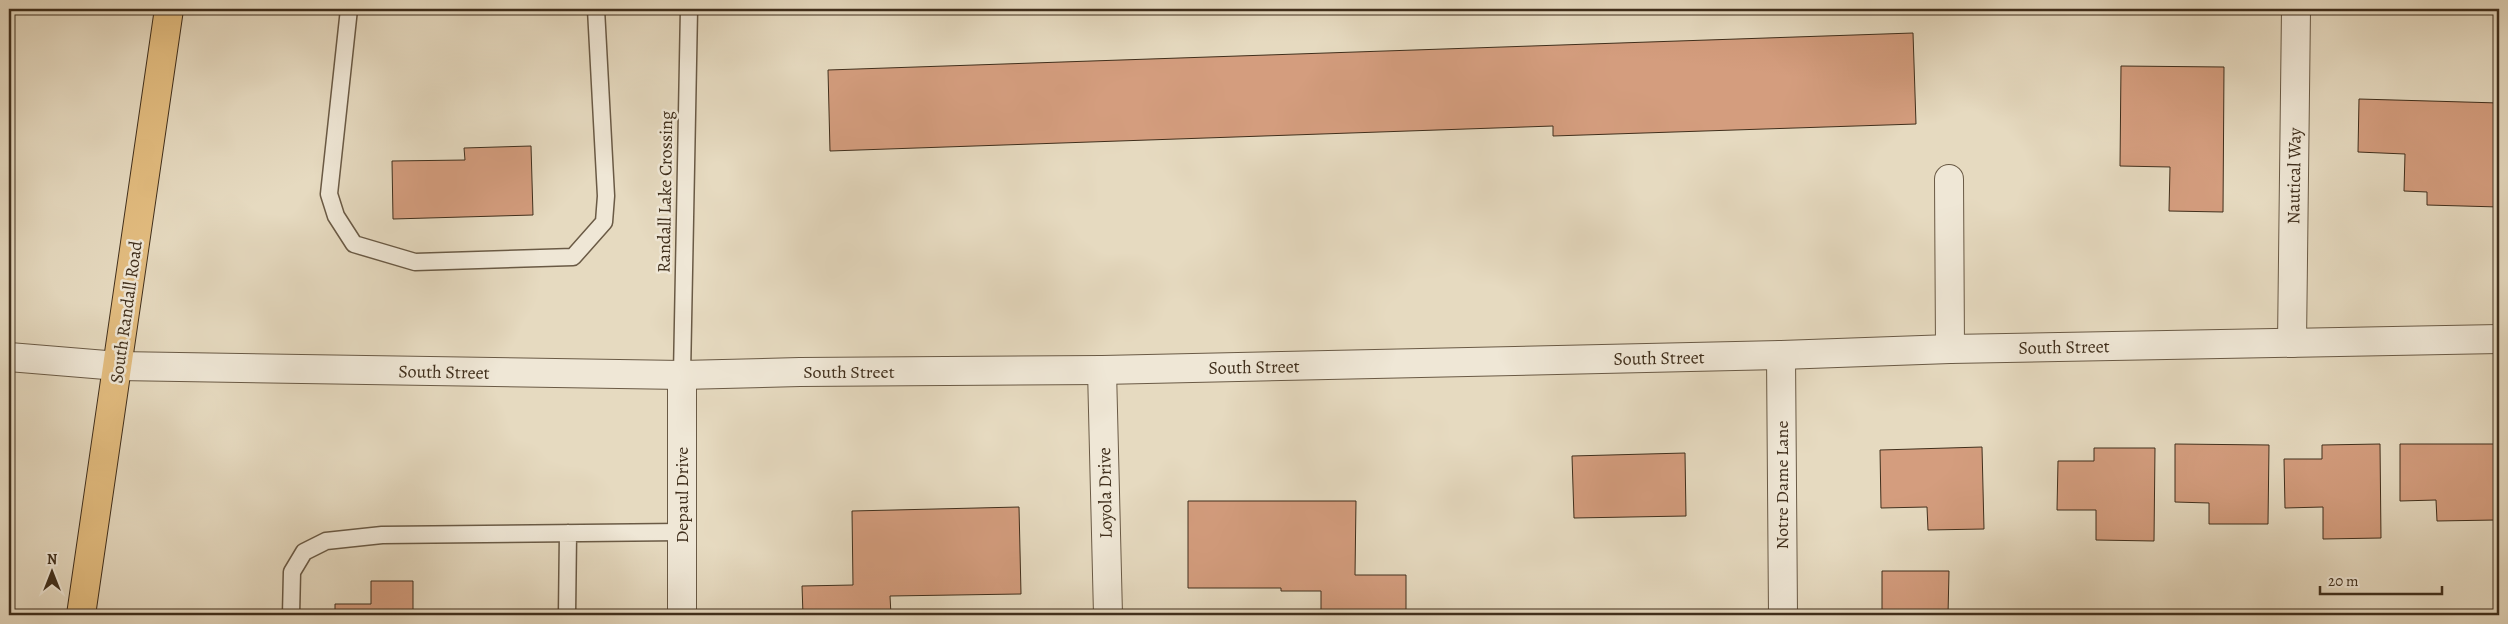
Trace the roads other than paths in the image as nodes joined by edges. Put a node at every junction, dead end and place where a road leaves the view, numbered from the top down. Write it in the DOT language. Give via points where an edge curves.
graph roads {
  1 [pos="169,9"];
  2 [pos="349,9"];
  3 [pos="596,9"];
  4 [pos="689,9"];
  5 [pos="2296,9"];
  6 [pos="1948,179"];
  7 [pos="2499,338"];
  8 [pos="2292,343"];
  9 [pos="1950,349"];
  10 [pos="1781,355"];
  11 [pos="9,357"];
  12 [pos="118,366"];
  13 [pos="1102,370"];
  14 [pos="682,375"];
  15 [pos="682,532"];
  16 [pos="568,533"];
  17 [pos="82,615"];
  18 [pos="292,615"];
  19 [pos="567,615"];
  20 [pos="682,615"];
  21 [pos="1108,615"];
  22 [pos="1783,615"];
  1 -- 12 [label="main road, South Randall Road"];
  2 -- 3 [label="lane" via="329,194 336,216 354,244 415,262 573,257 604,222 606,196"];
  4 -- 14 [label="lane, Randall Lake Crossing"];
  5 -- 8 [label="street, Nautical Way"];
  6 -- 9 [label="street"];
  7 -- 8 [label="street, South Street"];
  8 -- 9 [label="street, South Street"];
  9 -- 10 [label="street, South Street"];
  10 -- 13 [label="street, South Street"];
  10 -- 22 [label="street, Notre Dame Lane"];
  11 -- 12 [label="street, South Street"];
  12 -- 14 [label="street, South Street"];
  12 -- 17 [label="main road, South Randall Road"];
  13 -- 14 [label="street, South Street"];
  13 -- 21 [label="street, Loyola Drive"];
  14 -- 15 [label="street, Depaul Drive"];
  15 -- 16 [label="lane"];
  15 -- 20 [label="street, Depaul Drive"];
  16 -- 18 [label="lane" via="382,535 326,541 304,552 292,572"];
  16 -- 19 [label="lane"];
}
